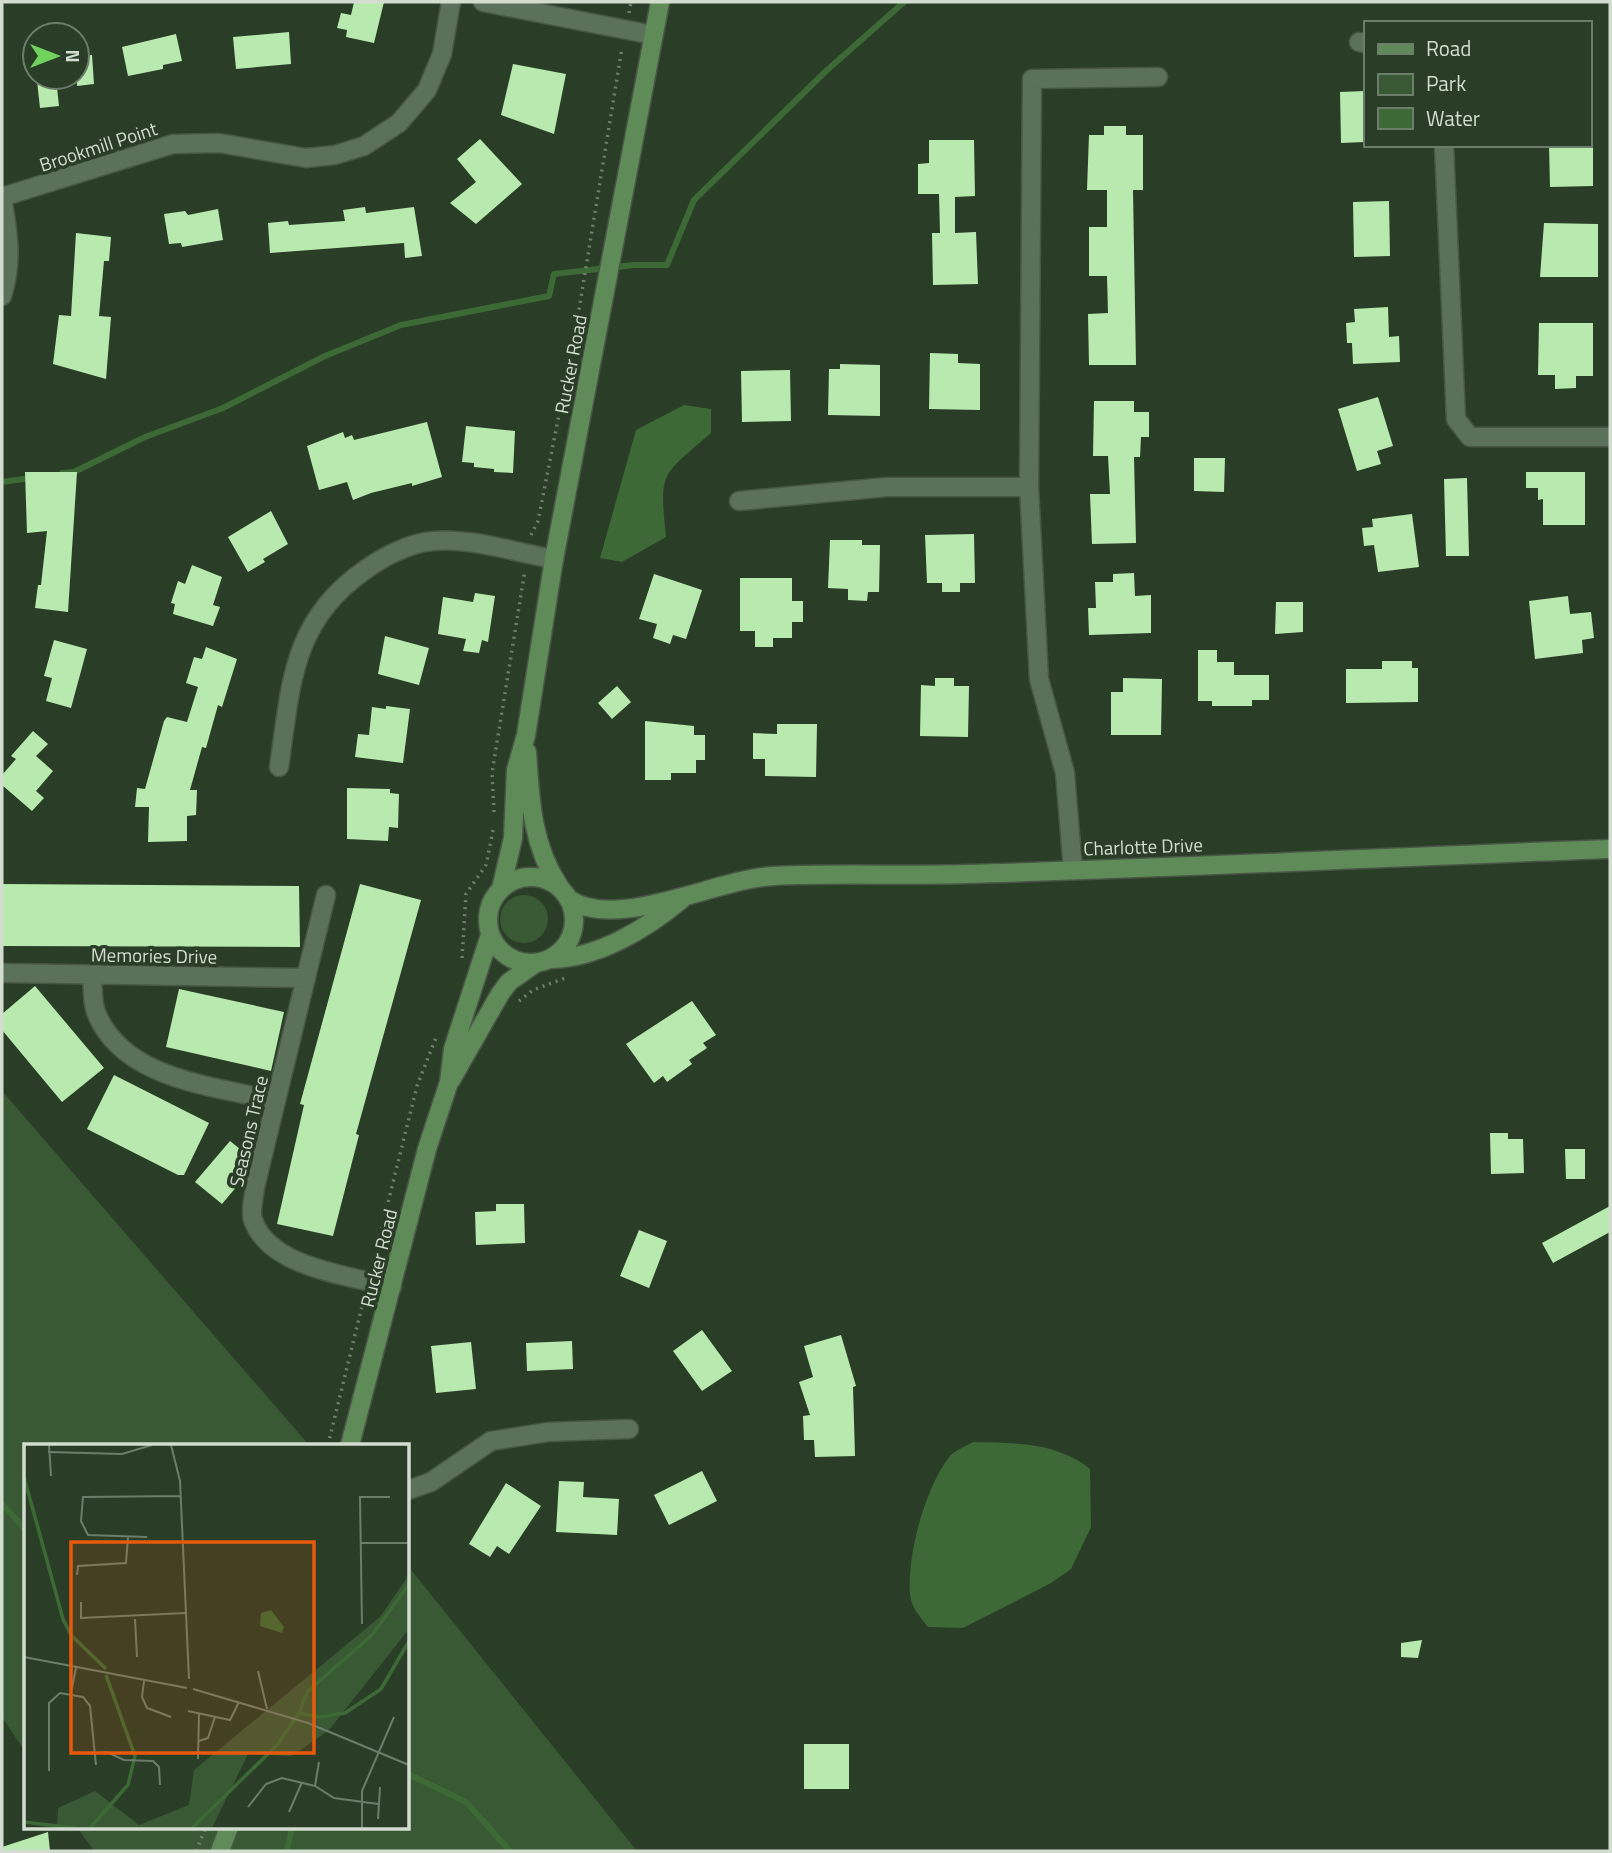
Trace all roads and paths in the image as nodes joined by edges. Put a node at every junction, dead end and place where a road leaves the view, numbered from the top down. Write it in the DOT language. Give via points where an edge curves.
graph roads {
  1 [pos="451,2"];
  2 [pos="483,2"];
  3 [pos="631,2"];
  4 [pos="660,2"];
  5 [pos="625,29"];
  6 [pos="653,35"];
  7 [pos="1158,77"];
  8 [pos="1444,147"];
  9 [pos="2,197"];
  10 [pos="2,296"];
  11 [pos="1610,437"];
  12 [pos="1029,487"];
  13 [pos="739,501"];
  14 [pos="528,555"];
  15 [pos="554,559"];
  16 [pos="526,735"];
  17 [pos="279,767"];
  18 [pos="1610,849"];
  19 [pos="1073,870"];
  20 [pos="501,889"];
  21 [pos="326,895"];
  22 [pos="565,895"];
  23 [pos="682,899"];
  24 [pos="490,935"];
  25 [pos="543,961"];
  26 [pos="460,968"];
  27 [pos="2,974"];
  28 [pos="92,975"];
  29 [pos="577,976"];
  30 [pos="306,978"];
  31 [pos="514,1006"];
  32 [pos="439,1029"];
  33 [pos="449,1083"];
  34 [pos="276,1101"];
  35 [pos="368,1280"];
  36 [pos="392,1287"];
  37 [pos="629,1429"];
  38 [pos="328,1444"];
  39 [pos="350,1444"];
  40 [pos="410,1489"];
  41 [pos="206,1828"];
  42 [pos="229,1828"];
  43 [pos="196,1851"];
  44 [pos="220,1851"];
  1 -- 9 [label="street, Brookmill Point" via="442,54 427,90 399,123 364,146 306,158 219,143 173,144"];
  2 -- 5 [label="street"];
  3 -- 5 [label="path"];
  4 -- 6 [label="main road, Rucker Road"];
  5 -- 6 [label="street"];
  5 -- 14 [label="path" via="575,334"];
  6 -- 15 [label="main road, Rucker Road"];
  7 -- 12 [label="street" via="1032,79"];
  8 -- 11 [label="street" via="1456,419 1470,437"];
  9 -- 10 [label="street" via="10,246"];
  12 -- 13 [label="street" via="887,487"];
  12 -- 19 [label="street" via="1039,679 1065,773"];
  14 -- 15 [label="street"];
  14 -- 17 [label="street" via="433,541 383,557 344,584 312,622 294,668"];
  14 -- 26 [label="path" via="492,773 495,821 486,865 466,894"];
  15 -- 16 [label="main road, Rucker Road"];
  16 -- 20 [label="main road, Rucker Road" via="516,771 513,838"];
  16 -- 22 [label="main road, Rucker Road" via="531,814 544,863"];
  18 -- 19 [label="main road, Charlotte Drive"];
  19 -- 23 [label="main road, Charlotte Drive" via="759,876"];
  20 -- 22 [label="main road" via="523,877 538,877"];
  20 -- 24 [label="main road" via="487,917"];
  21 -- 30 [label="street, Seasons Trace"];
  22 -- 23 [label="main road, Charlotte Drive" via="595,909 618,911"];
  22 -- 25 [label="main road" via="574,915 573,930 568,943"];
  23 -- 25 [label="main road, Charlotte Drive" via="598,952"];
  24 -- 25 [label="main road" via="504,955 517,962"];
  24 -- 33 [label="main road, Rucker Road" via="453,1049"];
  25 -- 33 [label="main road, Rucker Road" via="509,982"];
  27 -- 28 [label="street, Memories Drive"];
  28 -- 30 [label="street, Memories Drive"];
  28 -- 34 [label="street" via="96,1012 120,1049 160,1072"];
  29 -- 31 [label="path" via="533,990"];
  30 -- 34 [label="street, Seasons Trace"];
  32 -- 35 [label="path" via="417,1086"];
  33 -- 36 [label="main road, Rucker Road"];
  34 -- 35 [label="street, Seasons Trace" via="255,1187 253,1219 269,1247 296,1261"];
  35 -- 36 [label="street, Seasons Trace"];
  35 -- 38 [label="path"];
  36 -- 39 [label="main road, Rucker Road"];
  37 -- 40 [label="street" via="548,1432 491,1441 431,1482"];
  41 -- 43 [label="path"];
  42 -- 44 [label="main road"];
}
